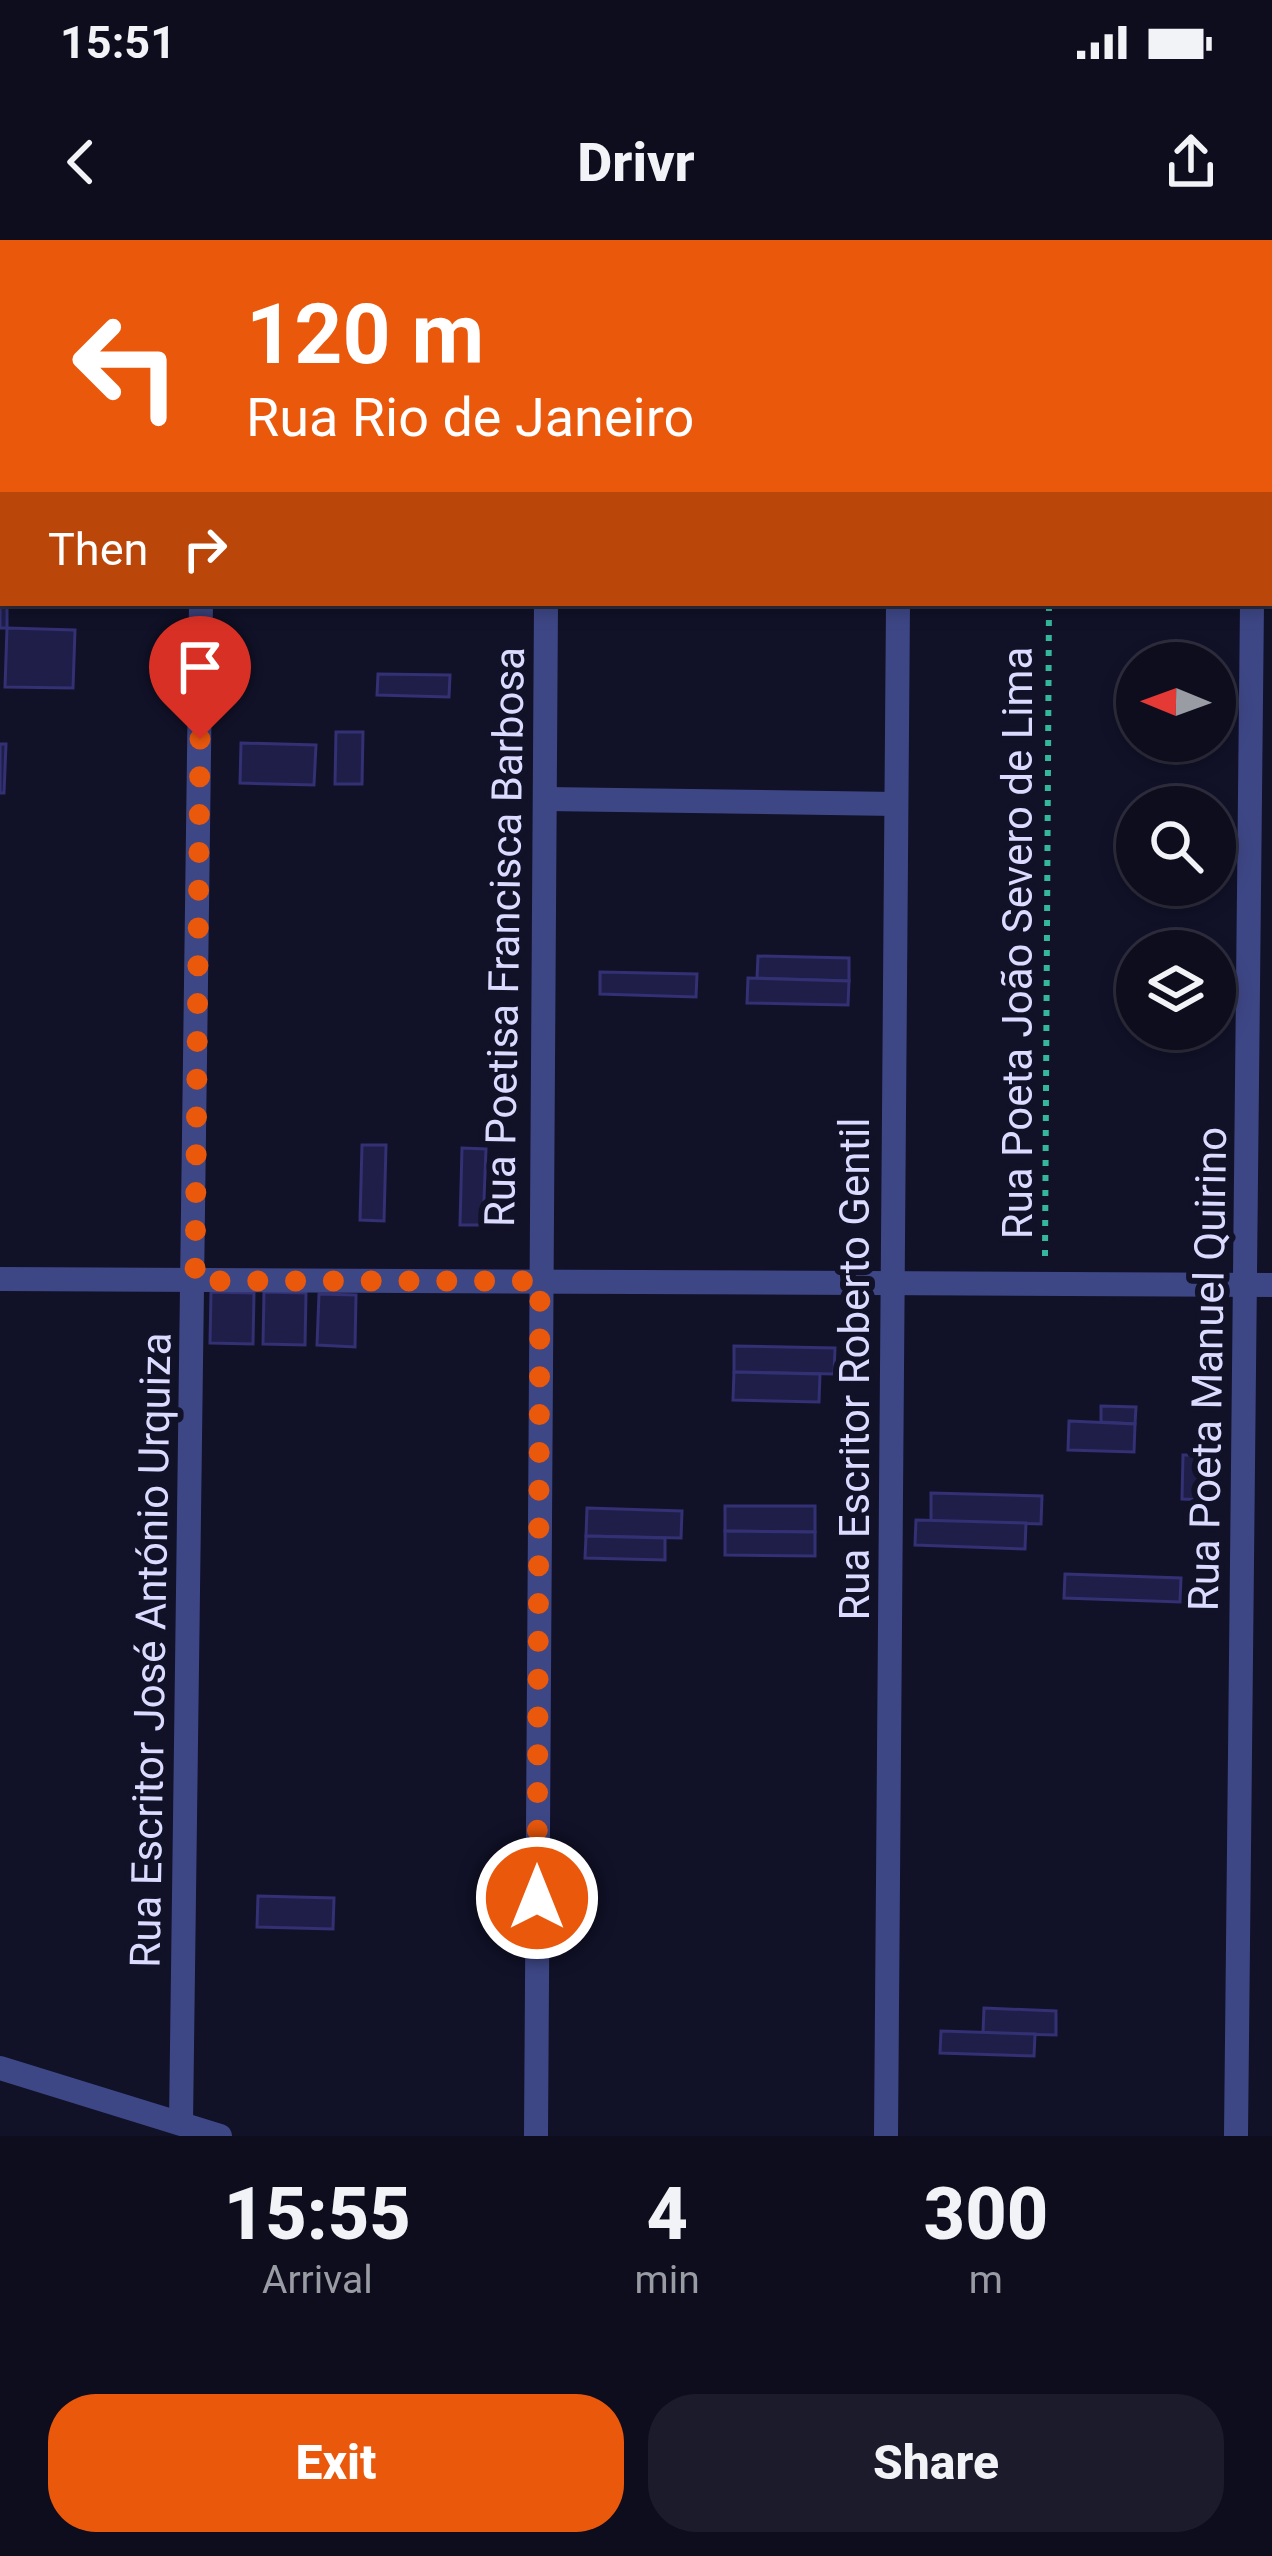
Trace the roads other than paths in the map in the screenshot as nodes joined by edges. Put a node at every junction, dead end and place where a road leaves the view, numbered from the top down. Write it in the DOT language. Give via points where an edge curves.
graph roads {
  1 [pos="201,606"];
  2 [pos="547,606"];
  3 [pos="898,606"];
  4 [pos="1252,606"];
  5 [pos="547,799"];
  6 [pos="896,804"];
  7 [pos="0,1279"];
  8 [pos="195,1281"];
  9 [pos="540,1281"];
  10 [pos="894,1282"];
  11 [pos="1260,1285"];
  12 [pos="0,2068"];
  13 [pos="181,2123"];
  14 [pos="220,2136"];
  15 [pos="536,2136"];
  16 [pos="886,2136"];
  17 [pos="1236,2136"];
  1 -- 8 [label="street, Rua Escritor José António Urquiza"];
  2 -- 5 [label="street, Rua Poetisa Francisca Barbosa"];
  3 -- 6 [label="street, Rua Escritor Roberto Gentil"];
  4 -- 11 [label="street, Rua Poeta Manuel Quirino"];
  5 -- 6 [label="street"];
  5 -- 9 [label="street, Rua Poetisa Francisca Barbosa"];
  6 -- 10 [label="street, Rua Escritor Roberto Gentil"];
  7 -- 8 [label="street"];
  8 -- 9 [label="street"];
  8 -- 13 [label="street, Rua Escritor José António Urquiza"];
  9 -- 10 [label="street"];
  9 -- 15 [label="street, Rua Poetisa Francisca Barbosa"];
  10 -- 11 [label="street"];
  10 -- 16 [label="street, Rua Escritor Roberto Gentil"];
  11 -- 17 [label="street, Rua Poeta Manuel Quirino"];
  12 -- 13 [label="street"];
  13 -- 14 [label="street"];
}
